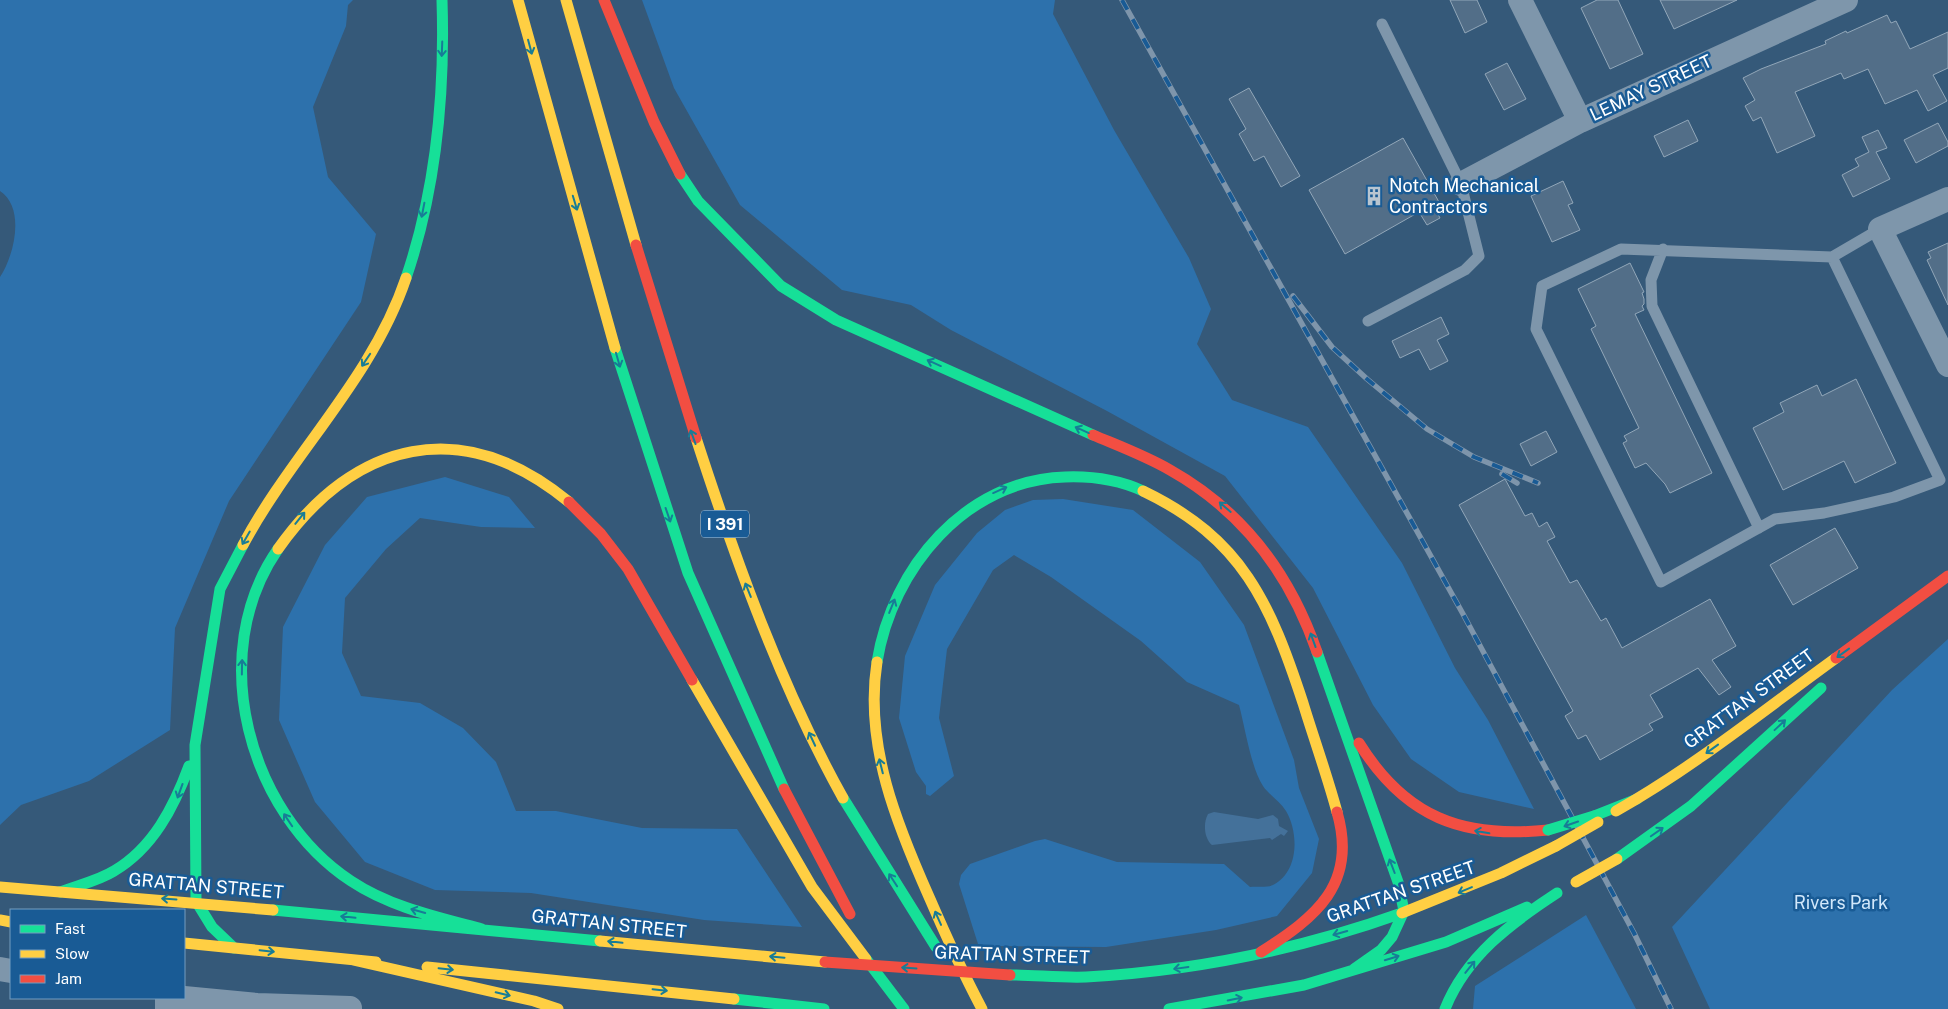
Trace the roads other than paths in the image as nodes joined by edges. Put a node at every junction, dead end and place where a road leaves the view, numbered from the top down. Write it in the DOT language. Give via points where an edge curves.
graph roads {
  1 [pos="442,0"];
  2 [pos="518,0"];
  3 [pos="566,0"];
  4 [pos="604,0"];
  5 [pos="1520,0"];
  6 [pos="1846,0"];
  7 [pos="1382,24"];
  8 [pos="1580,121"];
  9 [pos="1461,184"];
  10 [pos="1948,199"];
  11 [pos="1880,229"];
  12 [pos="1663,249"];
  13 [pos="1832,257"];
  14 [pos="1368,322"];
  15 [pos="1948,365"];
  16 [pos="1944,479"];
  17 [pos="1759,528"];
  18 [pos="1948,576"];
  19 [pos="1925,593"];
  20 [pos="1844,667"];
  21 [pos="1830,680"];
  22 [pos="1330,686"];
  23 [pos="196,745"];
  24 [pos="1596,819"];
  25 [pos="0,888"];
  26 [pos="60,892"];
  27 [pos="1558,893"];
  28 [pos="196,901"];
  29 [pos="1403,913"];
  30 [pos="482,930"];
  31 [pos="185,943"];
  32 [pos="234,948"];
  33 [pos="1260,952"];
  34 [pos="353,960"];
  35 [pos="1354,969"];
  36 [pos="185,998"];
  37 [pos="350,1008"];
  38 [pos="558,1009"];
  39 [pos="824,1009"];
  40 [pos="904,1009"];
  41 [pos="911,1009"];
  42 [pos="976,1009"];
  43 [pos="982,1009"];
  44 [pos="1169,1009"];
  45 [pos="1445,1009"];
  1 -- 23 [label="main road, one-way" via="437,146 410,268 398,302 378,341 326,422 257,519 220,589"];
  2 -- 41 [label="main road, I 391, one-way" via="619,362 688,573 779,780 857,926"];
  42 -- 3 [label="main road, I 391, one-way" via="866,838 819,755 774,654 689,426"];
  22 -- 4 [label="main road, one-way" via="1306,621 1280,570 1246,526 1214,498 1169,469 836,320 781,286 698,202 673,163"];
  5 -- 8 [label="street"];
  6 -- 8 [label="street, LEMAY STREET"];
  7 -- 9 [label="lane"];
  8 -- 9 [label="street, LEMAY STREET"];
  9 -- 14 [label="lane" via="1479,256 1465,270"];
  10 -- 11 [label="street"];
  11 -- 13 [label="lane"];
  11 -- 15 [label="street"];
  12 -- 13 [label="lane"];
  12 -- 17 [label="lane" via="1652,280 1652,306"];
  12 -- 17 [label="lane" via="1621,249 1542,286 1536,329 1661,582"];
  13 -- 16 [label="lane"];
  16 -- 17 [label="lane" via="1824,514 1775,519"];
  18 -- 19 [label="main road, GRATTAN STREET"];
  19 -- 20 [label="main road, GRATTAN STREET"];
  19 -- 24 [label="main road, GRATTAN STREET, one-way" via="1709,751 1637,799"];
  27 -- 21 [label="main road, GRATTAN STREET, one-way, bridge" via="1617,859 1691,806"];
  24 -- 22 [label="main road, one-way, bridge" via="1511,834 1475,830 1445,822 1412,804 1377,772"];
  29 -- 22 [label="main road, one-way" via="1398,882"];
  23 -- 26 [label="main road, one-way" via="178,797 164,822 144,846 114,871"];
  23 -- 28 [label="main road"];
  24 -- 29 [label="main road, GRATTAN STREET, one-way, bridge" via="1556,846 1490,879"];
  25 -- 26 [label="main road, GRATTAN STREET"];
  28 -- 26 [label="main road, GRATTAN STREET, one-way"];
  35 -- 27 [label="main road, GRATTAN STREET, one-way" via="1446,942"];
  45 -- 27 [label="main road, one-way" via="1459,982 1490,944 1513,923"];
  30 -- 28 [label="main road, GRATTAN STREET, one-way"];
  28 -- 32 [label="main road" via="205,920"];
  29 -- 33 [label="main road, GRATTAN STREET, one-way" via="1296,945"];
  29 -- 35 [label="main road" via="1392,937 1381,950"];
  33 -- 30 [label="main road, GRATTAN STREET, one-way, bridge" via="1182,968 1084,977 1010,975 825,962"];
  30 -- 40 [label="main road, one-way" via="374,895 344,877 318,855 291,826 272,795 254,750 243,697 242,659 247,622 260,582 284,540 315,502 343,479 394,455 415,450 474,452 510,463 557,493 613,548 812,887"];
  31 -- 32 [label="main road"];
  32 -- 34 [label="main road, one-way"];
  43 -- 33 [label="main road, one-way" via="962,972 908,847 880,765 874,712 875,670 882,633 894,600 927,547 981,500 1032,479 1053,475 1095,475 1129,483 1163,499 1210,531 1248,576 1271,614 1292,668 1344,837 1343,858 1336,884 1324,904 1305,924"];
  34 -- 38 [label="main road, one-way"];
  34 -- 39 [label="main road, one-way"];
  44 -- 35 [label="main road, GRATTAN STREET, one-way" via="1304,985"];
  36 -- 37 [label="street" via="257,1005"];
}
